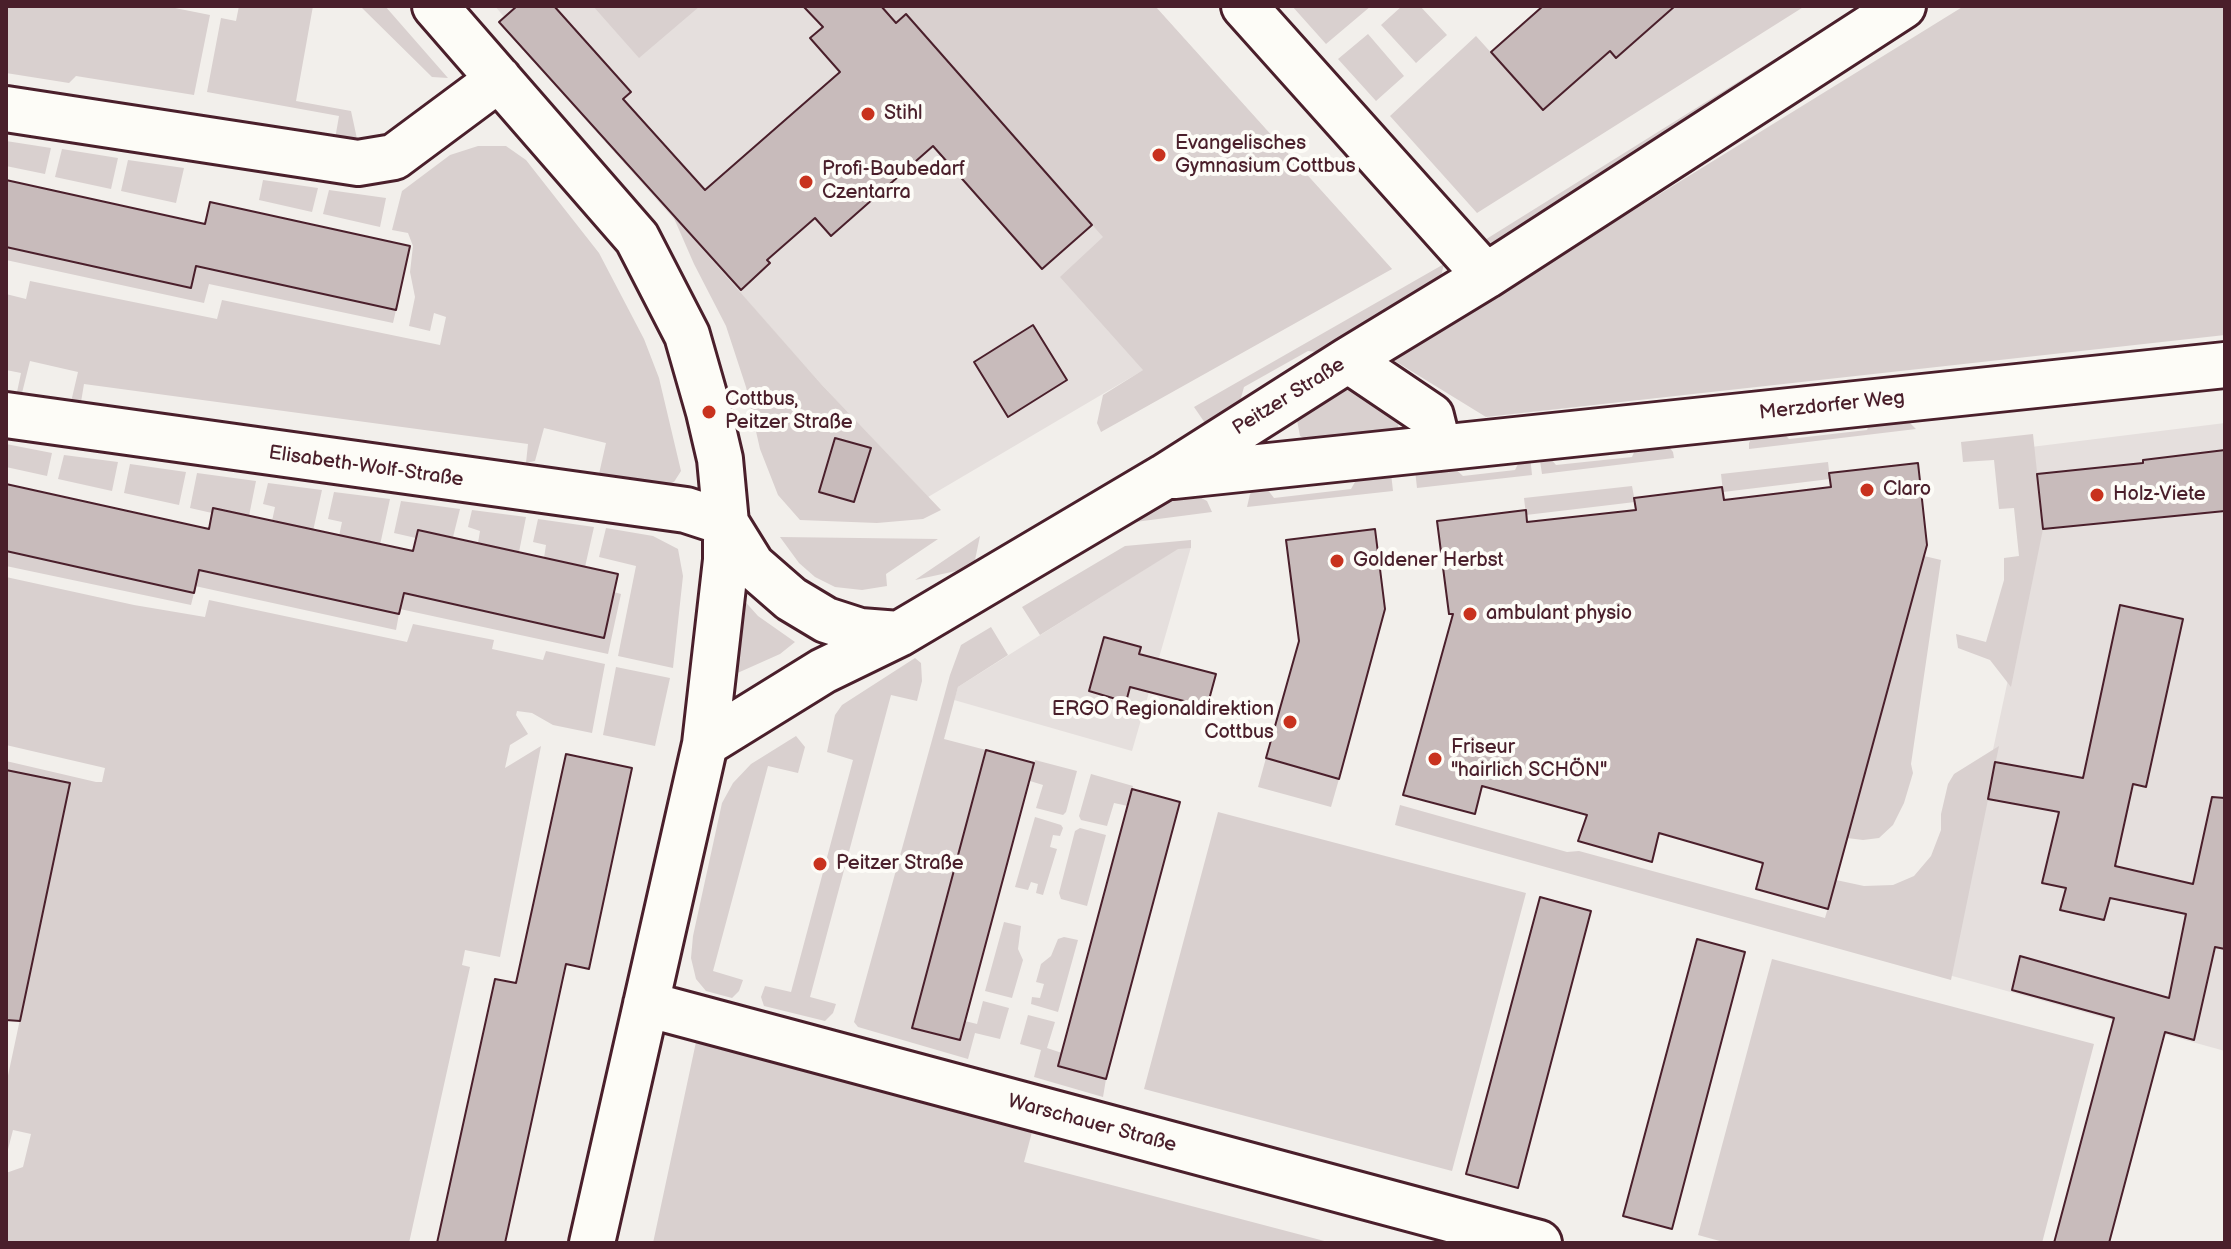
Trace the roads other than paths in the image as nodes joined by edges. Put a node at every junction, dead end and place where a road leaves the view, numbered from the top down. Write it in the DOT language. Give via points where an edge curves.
graph roads {
  1 [pos="435,6"];
  2 [pos="1244,6"];
  3 [pos="1903,6"];
  4 [pos="499,79"];
  5 [pos="6,109"];
  6 [pos="1486,276"];
  7 [pos="1348,360"];
  8 [pos="2225,365"];
  9 [pos="6,415"];
  10 [pos="1439,448"];
  11 [pos="1164,477"];
  12 [pos="726,523"];
  13 [pos="899,634"];
  14 [pos="705,744"];
  15 [pos="646,1004"];
  16 [pos="592,1243"];
  17 [pos="1539,1243"];
  1 -- 4 [label="street"];
  2 -- 6 [label="street"];
  3 -- 6 [label="street, Peitzer Straße"];
  4 -- 5 [label="street" via="394,157 358,163"];
  4 -- 12 [label="street" via="637,238 680,321 720,459"];
  6 -- 7 [label="street, Peitzer Straße"];
  7 -- 10 [label="street" via="1431,416"];
  7 -- 11 [label="street, Peitzer Straße"];
  8 -- 10 [label="street, Merzdorfer Weg"];
  9 -- 12 [label="street, Elisabeth-Wolf-Straße" via="686,510"];
  10 -- 11 [label="street, Merzdorfer Weg"];
  11 -- 13 [label="street, Peitzer Straße"];
  12 -- 13 [label="street" via="752,565 791,599 826,620 860,631"];
  12 -- 14 [label="street"];
  13 -- 14 [label="street, Peitzer Straße" via="823,671"];
  14 -- 15 [label="street"];
  15 -- 16 [label="street"];
  15 -- 17 [label="street, Warschauer Straße"];
}
